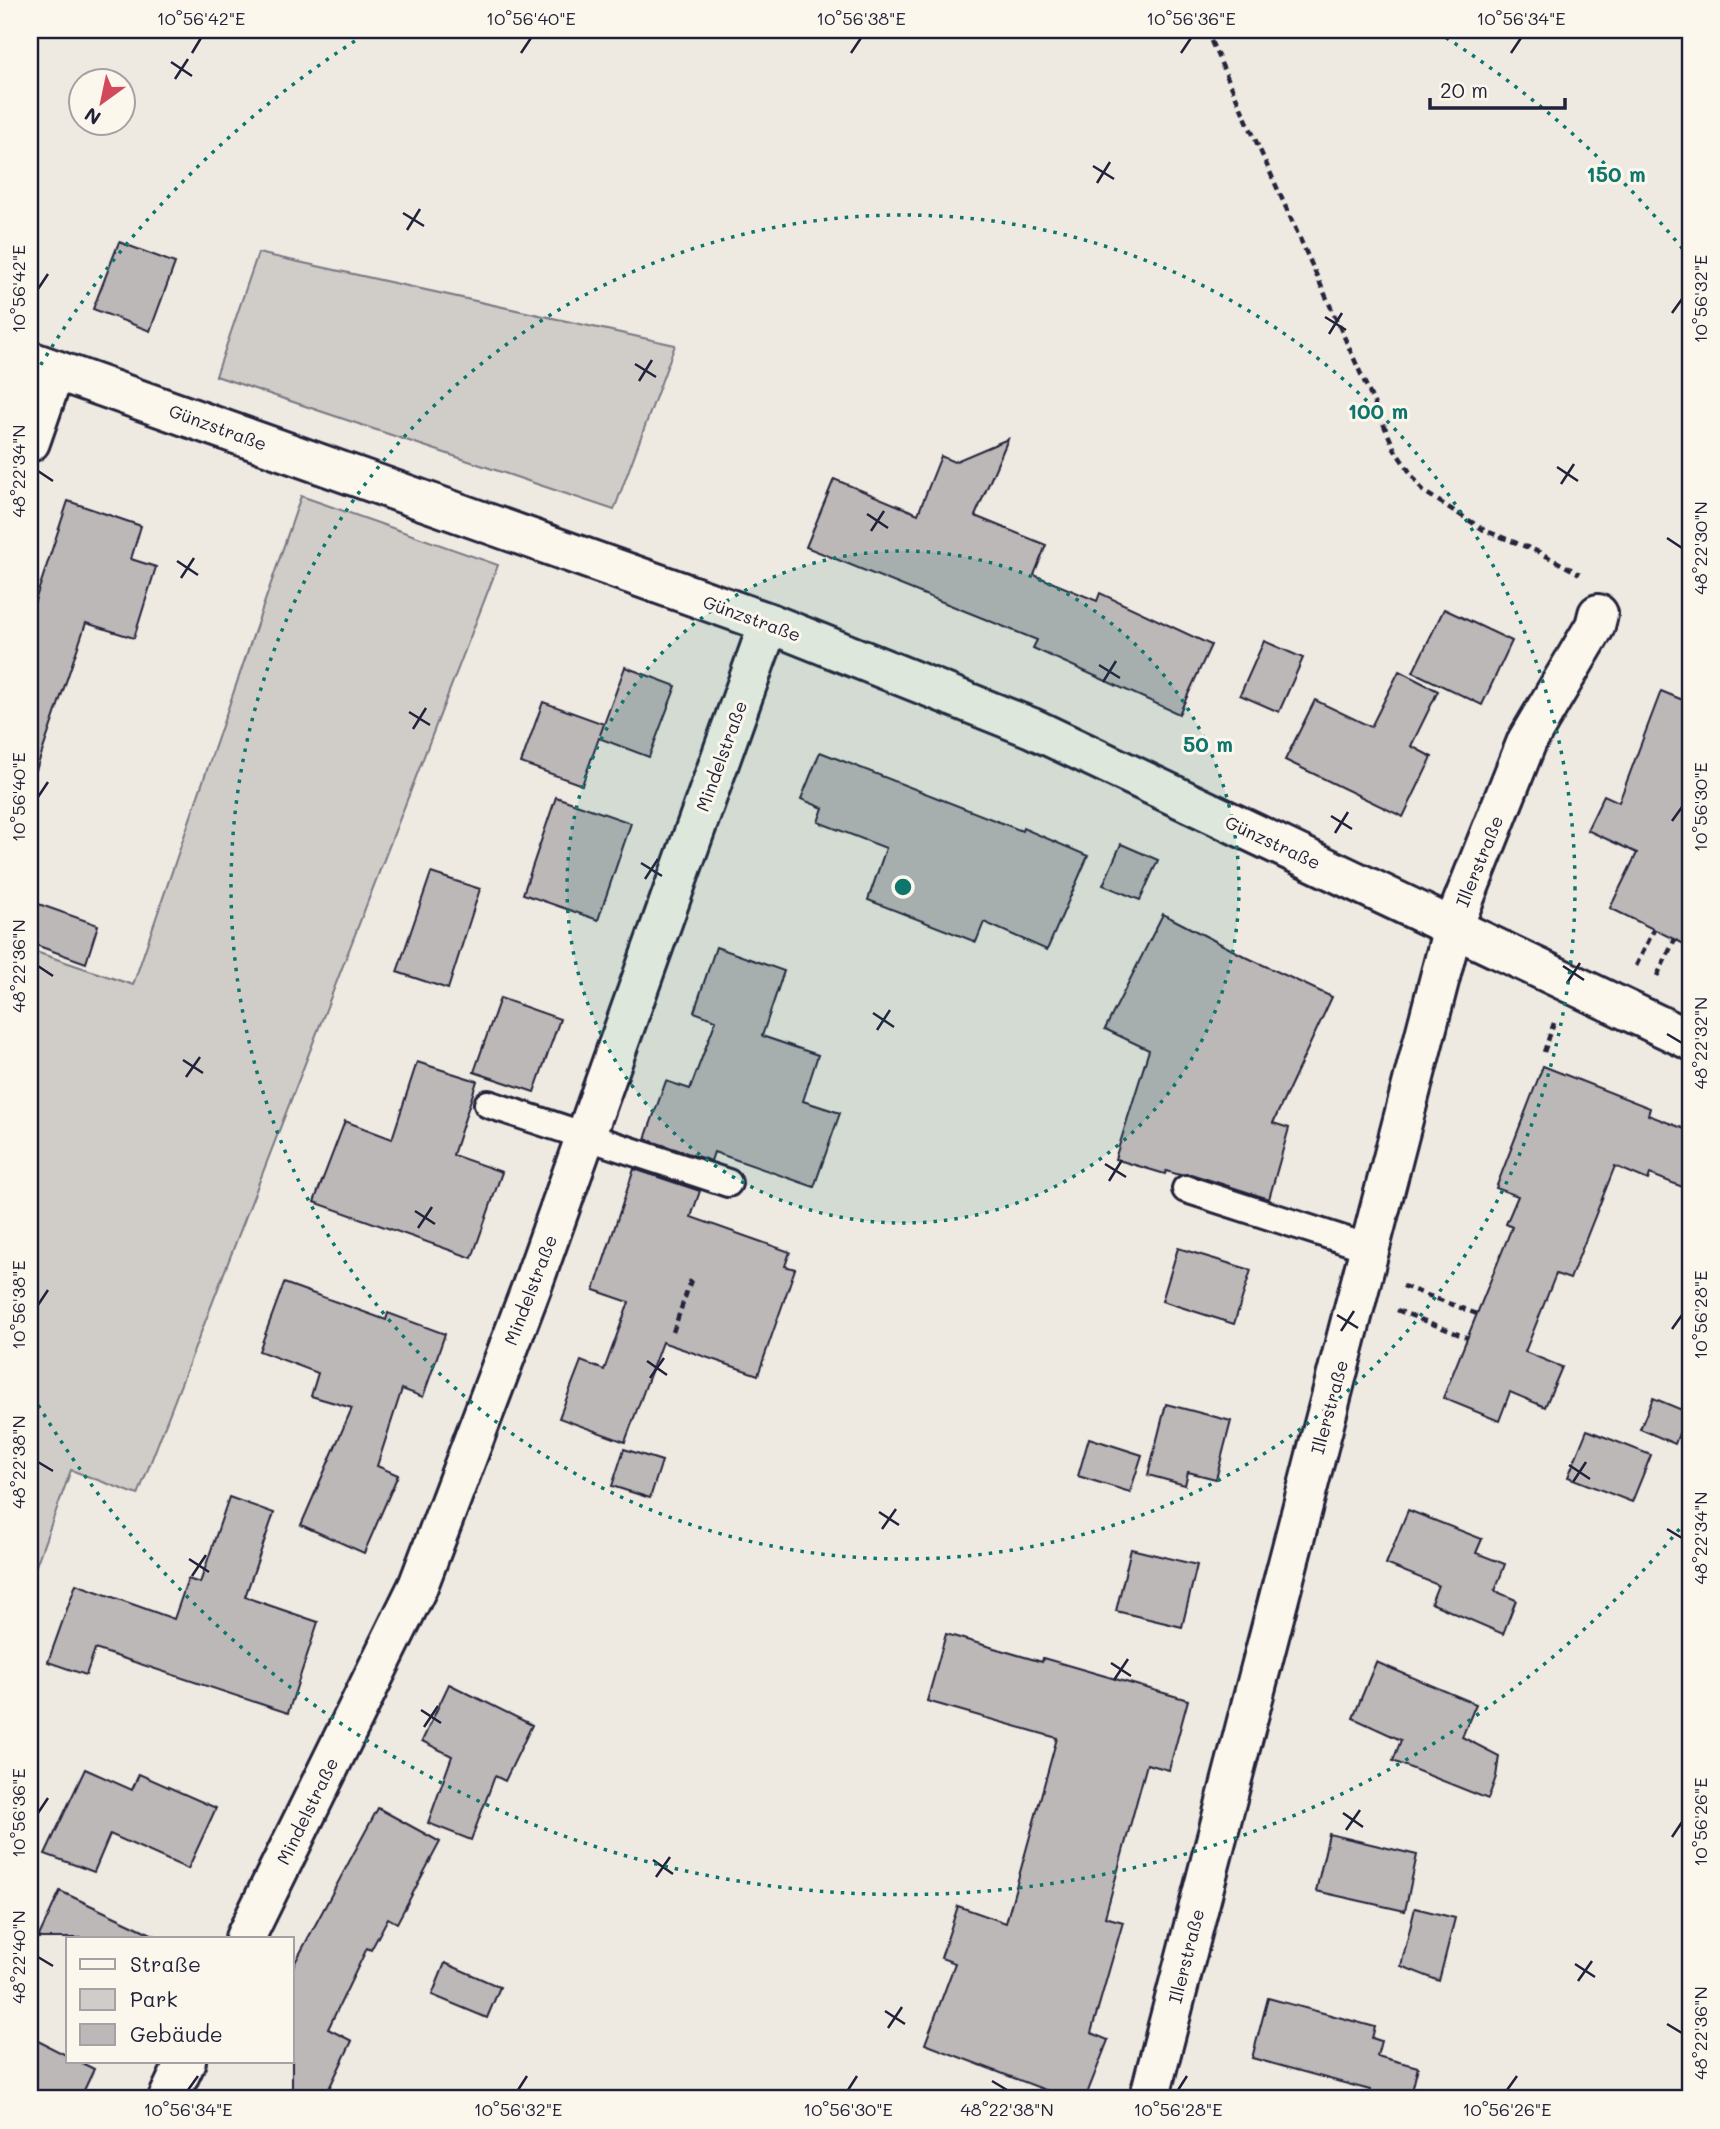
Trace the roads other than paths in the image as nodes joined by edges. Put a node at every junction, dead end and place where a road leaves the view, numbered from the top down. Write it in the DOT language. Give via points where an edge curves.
graph roads {
  1 [pos="43,365"];
  2 [pos="30,442"];
  3 [pos="1598,614"];
  4 [pos="769,623"];
  5 [pos="1453,927"];
  6 [pos="1690,1040"];
  7 [pos="488,1104"];
  8 [pos="586,1135"];
  9 [pos="728,1183"];
  10 [pos="1186,1189"];
  11 [pos="1363,1271"];
  12 [pos="245,1937"];
  13 [pos="186,2062"];
  14 [pos="168,2099"];
  15 [pos="1149,2099"];
  1 -- 2 [label="street"];
  1 -- 4 [label="street, Günzstraße"];
  3 -- 5 [label="street, Illerstraße" via="1527,741"];
  4 -- 5 [label="street, Günzstraße" via="1032,728"];
  4 -- 8 [label="street, Mindelstraße"];
  5 -- 6 [label="street, Günzstraße"];
  5 -- 11 [label="street, Illerstraße"];
  7 -- 8 [label="lane"];
  8 -- 9 [label="lane"];
  8 -- 12 [label="street, Mindelstraße" via="418,1586"];
  10 -- 11 [label="lane"];
  11 -- 15 [label="street, Illerstraße"];
  13 -- 14 [label="street"];
}
